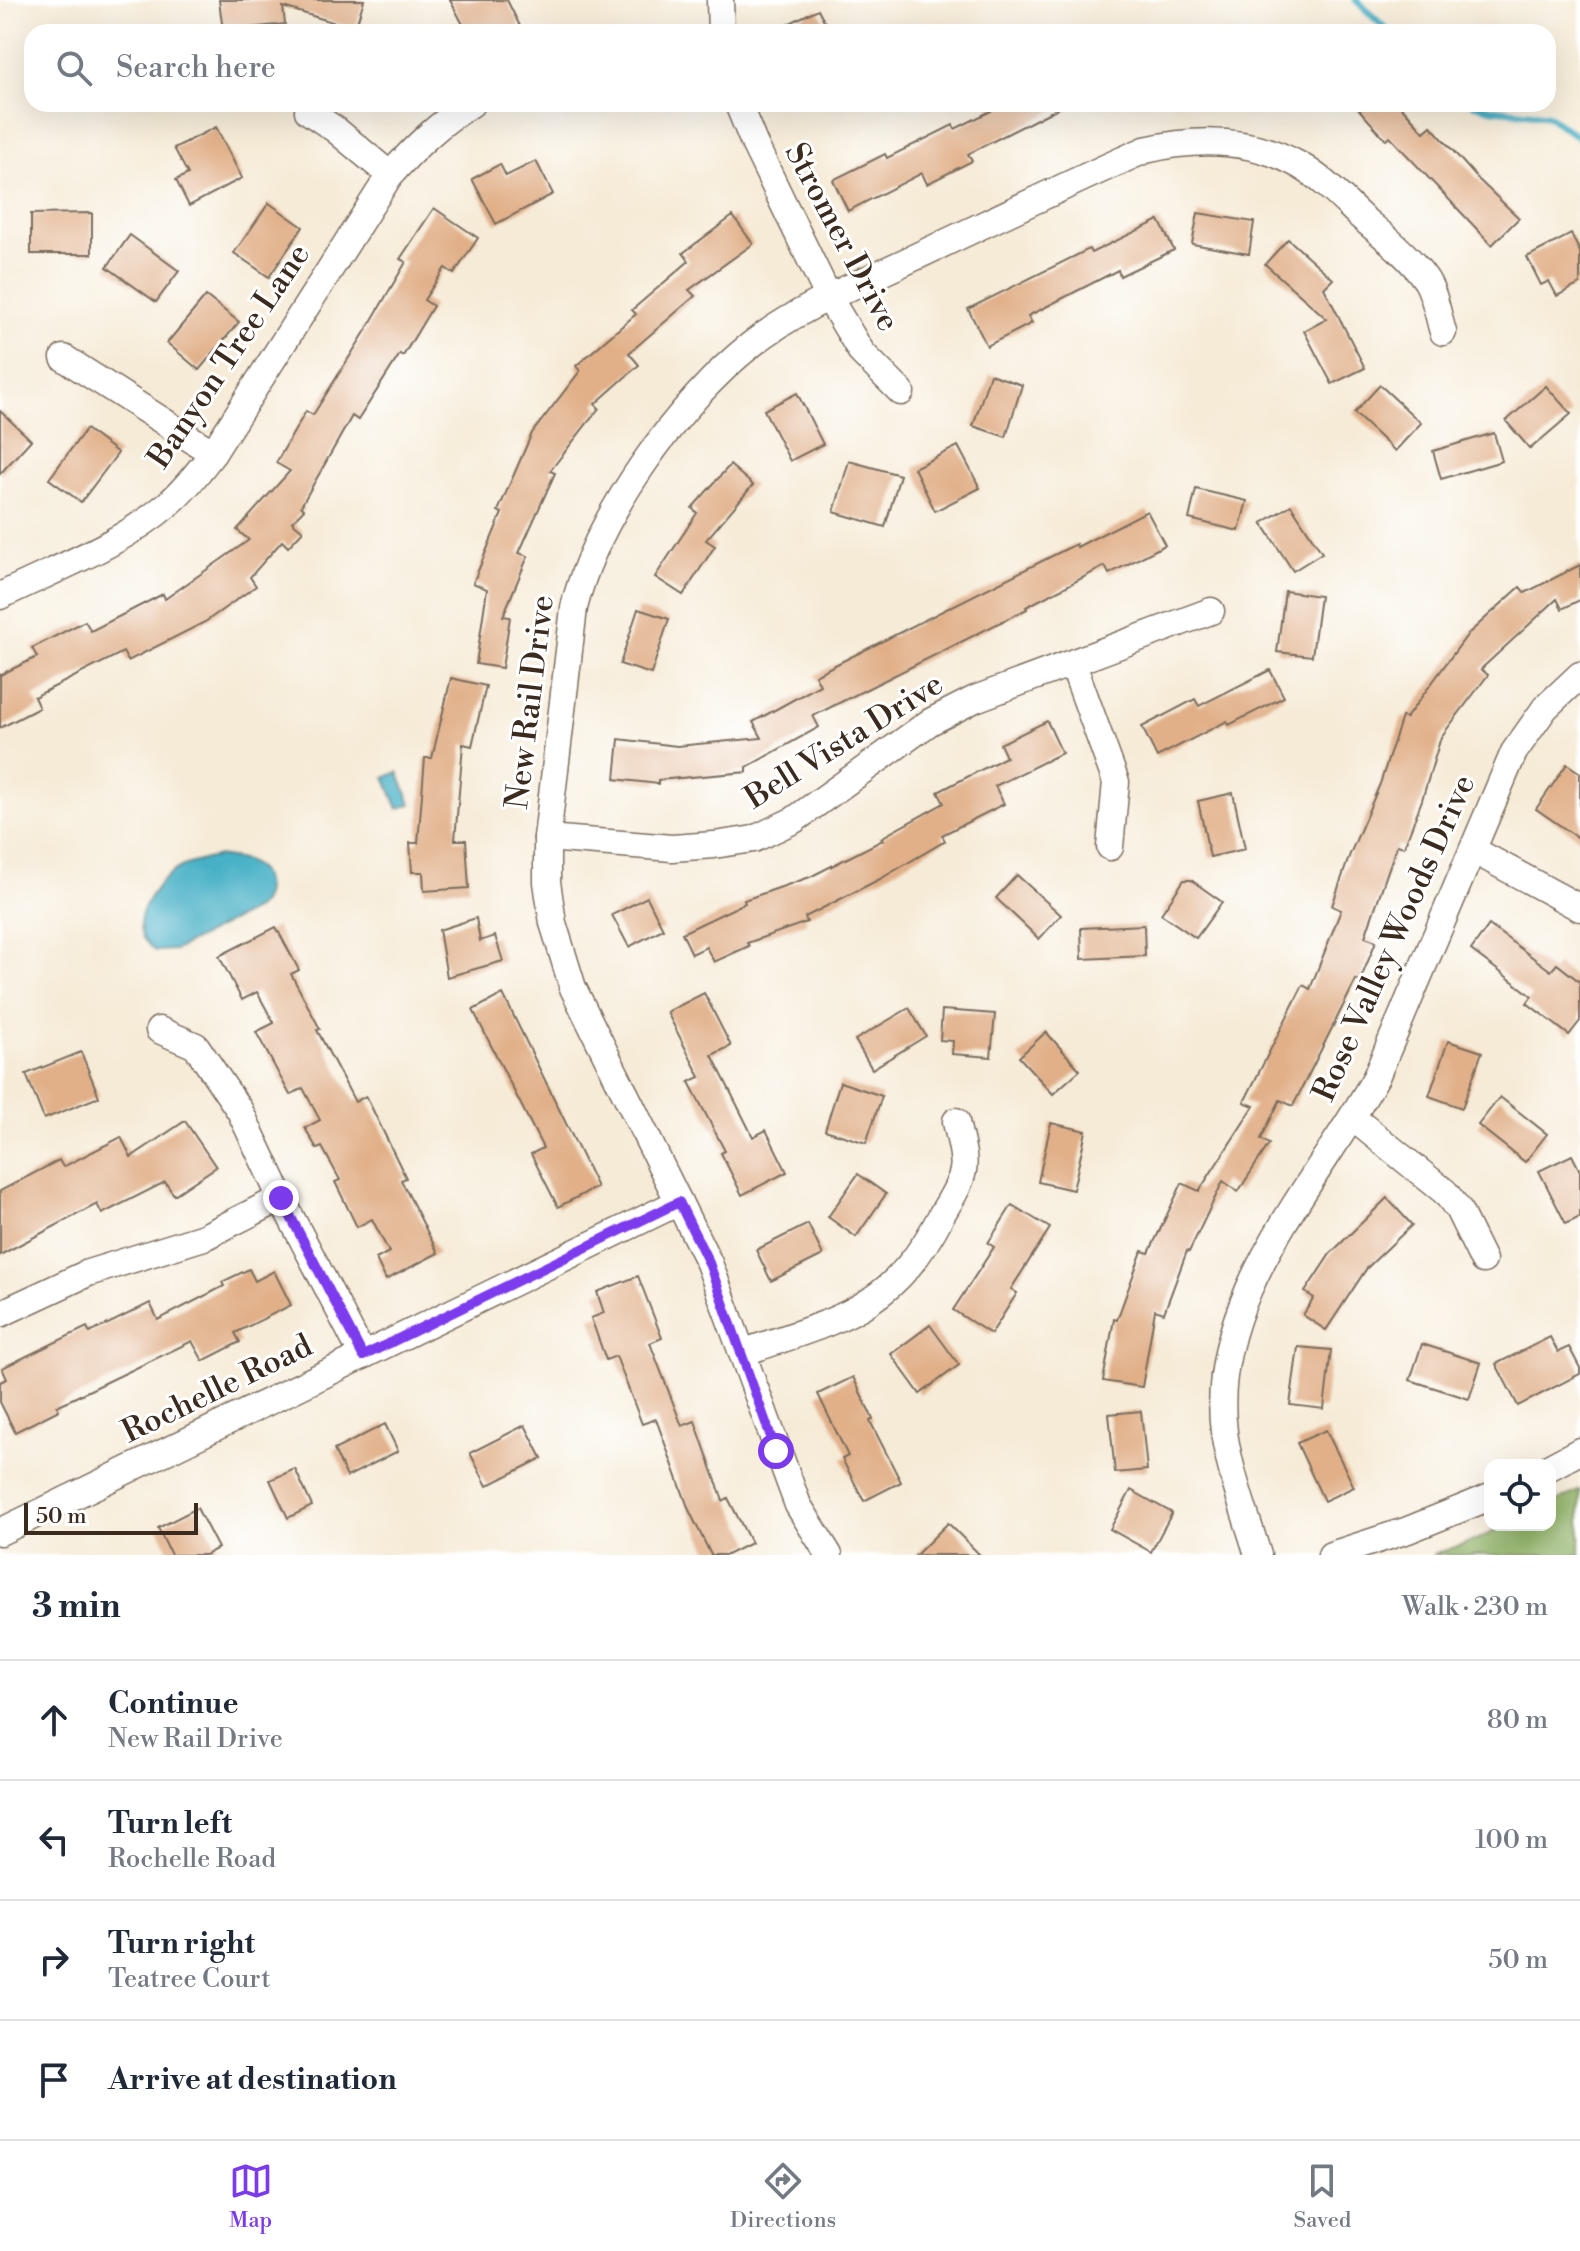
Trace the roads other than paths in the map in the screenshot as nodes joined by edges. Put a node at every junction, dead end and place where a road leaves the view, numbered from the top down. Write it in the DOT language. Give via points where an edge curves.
graph roads {
  1 [pos="720,0"];
  2 [pos="721,24"];
  3 [pos="309,112"];
  4 [pos="458,112"];
  5 [pos="741,112"];
  6 [pos="390,175"];
  7 [pos="829,298"];
  8 [pos="1443,332"];
  9 [pos="64,358"];
  10 [pos="901,392"];
  11 [pos="213,453"];
  12 [pos="0,596"];
  13 [pos="1211,611"];
  14 [pos="1073,664"];
  15 [pos="1580,675"];
  16 [pos="547,838"];
  17 [pos="1110,847"];
  18 [pos="1473,850"];
  19 [pos="1580,908"];
  20 [pos="159,1030"];
  21 [pos="1353,1118"];
  22 [pos="956,1121"];
  23 [pos="281,1198"];
  24 [pos="679,1202"];
  25 [pos="1483,1260"];
  26 [pos="0,1314"];
  27 [pos="742,1353"];
  28 [pos="363,1356"];
  29 [pos="1580,1451"];
  30 [pos="1556,1464"];
  31 [pos="1484,1499"];
  32 [pos="0,1532"];
  33 [pos="829,1555"];
  34 [pos="1258,1555"];
  35 [pos="1331,1555"];
  1 -- 2 [label="street"];
  3 -- 6 [label="street"];
  4 -- 6 [label="street, Banyon Tree Lane" via="420,141"];
  5 -- 7 [label="street, Stromer Drive"];
  6 -- 11 [label="street, Banyon Tree Lane"];
  7 -- 8 [label="street, New Rail Drive" via="1145,150 1210,142 1277,155 1320,180 1427,281"];
  7 -- 10 [label="street, Stromer Drive" via="862,353"];
  7 -- 16 [label="street, New Rail Drive" via="753,343 717,374 617,506 580,581 574,608"];
  9 -- 11 [label="street"];
  11 -- 12 [label="street, Banyon Tree Lane" via="170,503 145,522"];
  13 -- 14 [label="street, Bell Vista Drive"];
  14 -- 16 [label="street, Bell Vista Drive" via="975,699 930,722 794,820 754,839 672,848"];
  14 -- 17 [label="street" via="1116,782"];
  15 -- 18 [label="street, Rose Valley Woods Drive" via="1529,727"];
  16 -- 24 [label="street, New Rail Drive" via="553,923 573,988"];
  18 -- 19 [label="street"];
  18 -- 21 [label="street, Rose Valley Woods Drive" via="1376,1077"];
  20 -- 23 [label="street" via="196,1046 240,1111"];
  21 -- 25 [label="street" via="1445,1192"];
  21 -- 34 [label="street, Rose Valley Woods Drive" via="1255,1275 1227,1355 1224,1431"];
  22 -- 27 [label="street" via="964,1169 935,1228 895,1283 846,1316"];
  23 -- 26 [label="street" via="204,1237 88,1273"];
  23 -- 28 [label="street"];
  24 -- 27 [label="street, New Rail Drive" via="709,1263"];
  24 -- 28 [label="street, Rochelle Road"];
  27 -- 33 [label="street, New Rail Drive" via="798,1505"];
  28 -- 32 [label="street, Rochelle Road"];
  29 -- 30 [label="street"];
  31 -- 35 [label="street"];
}
